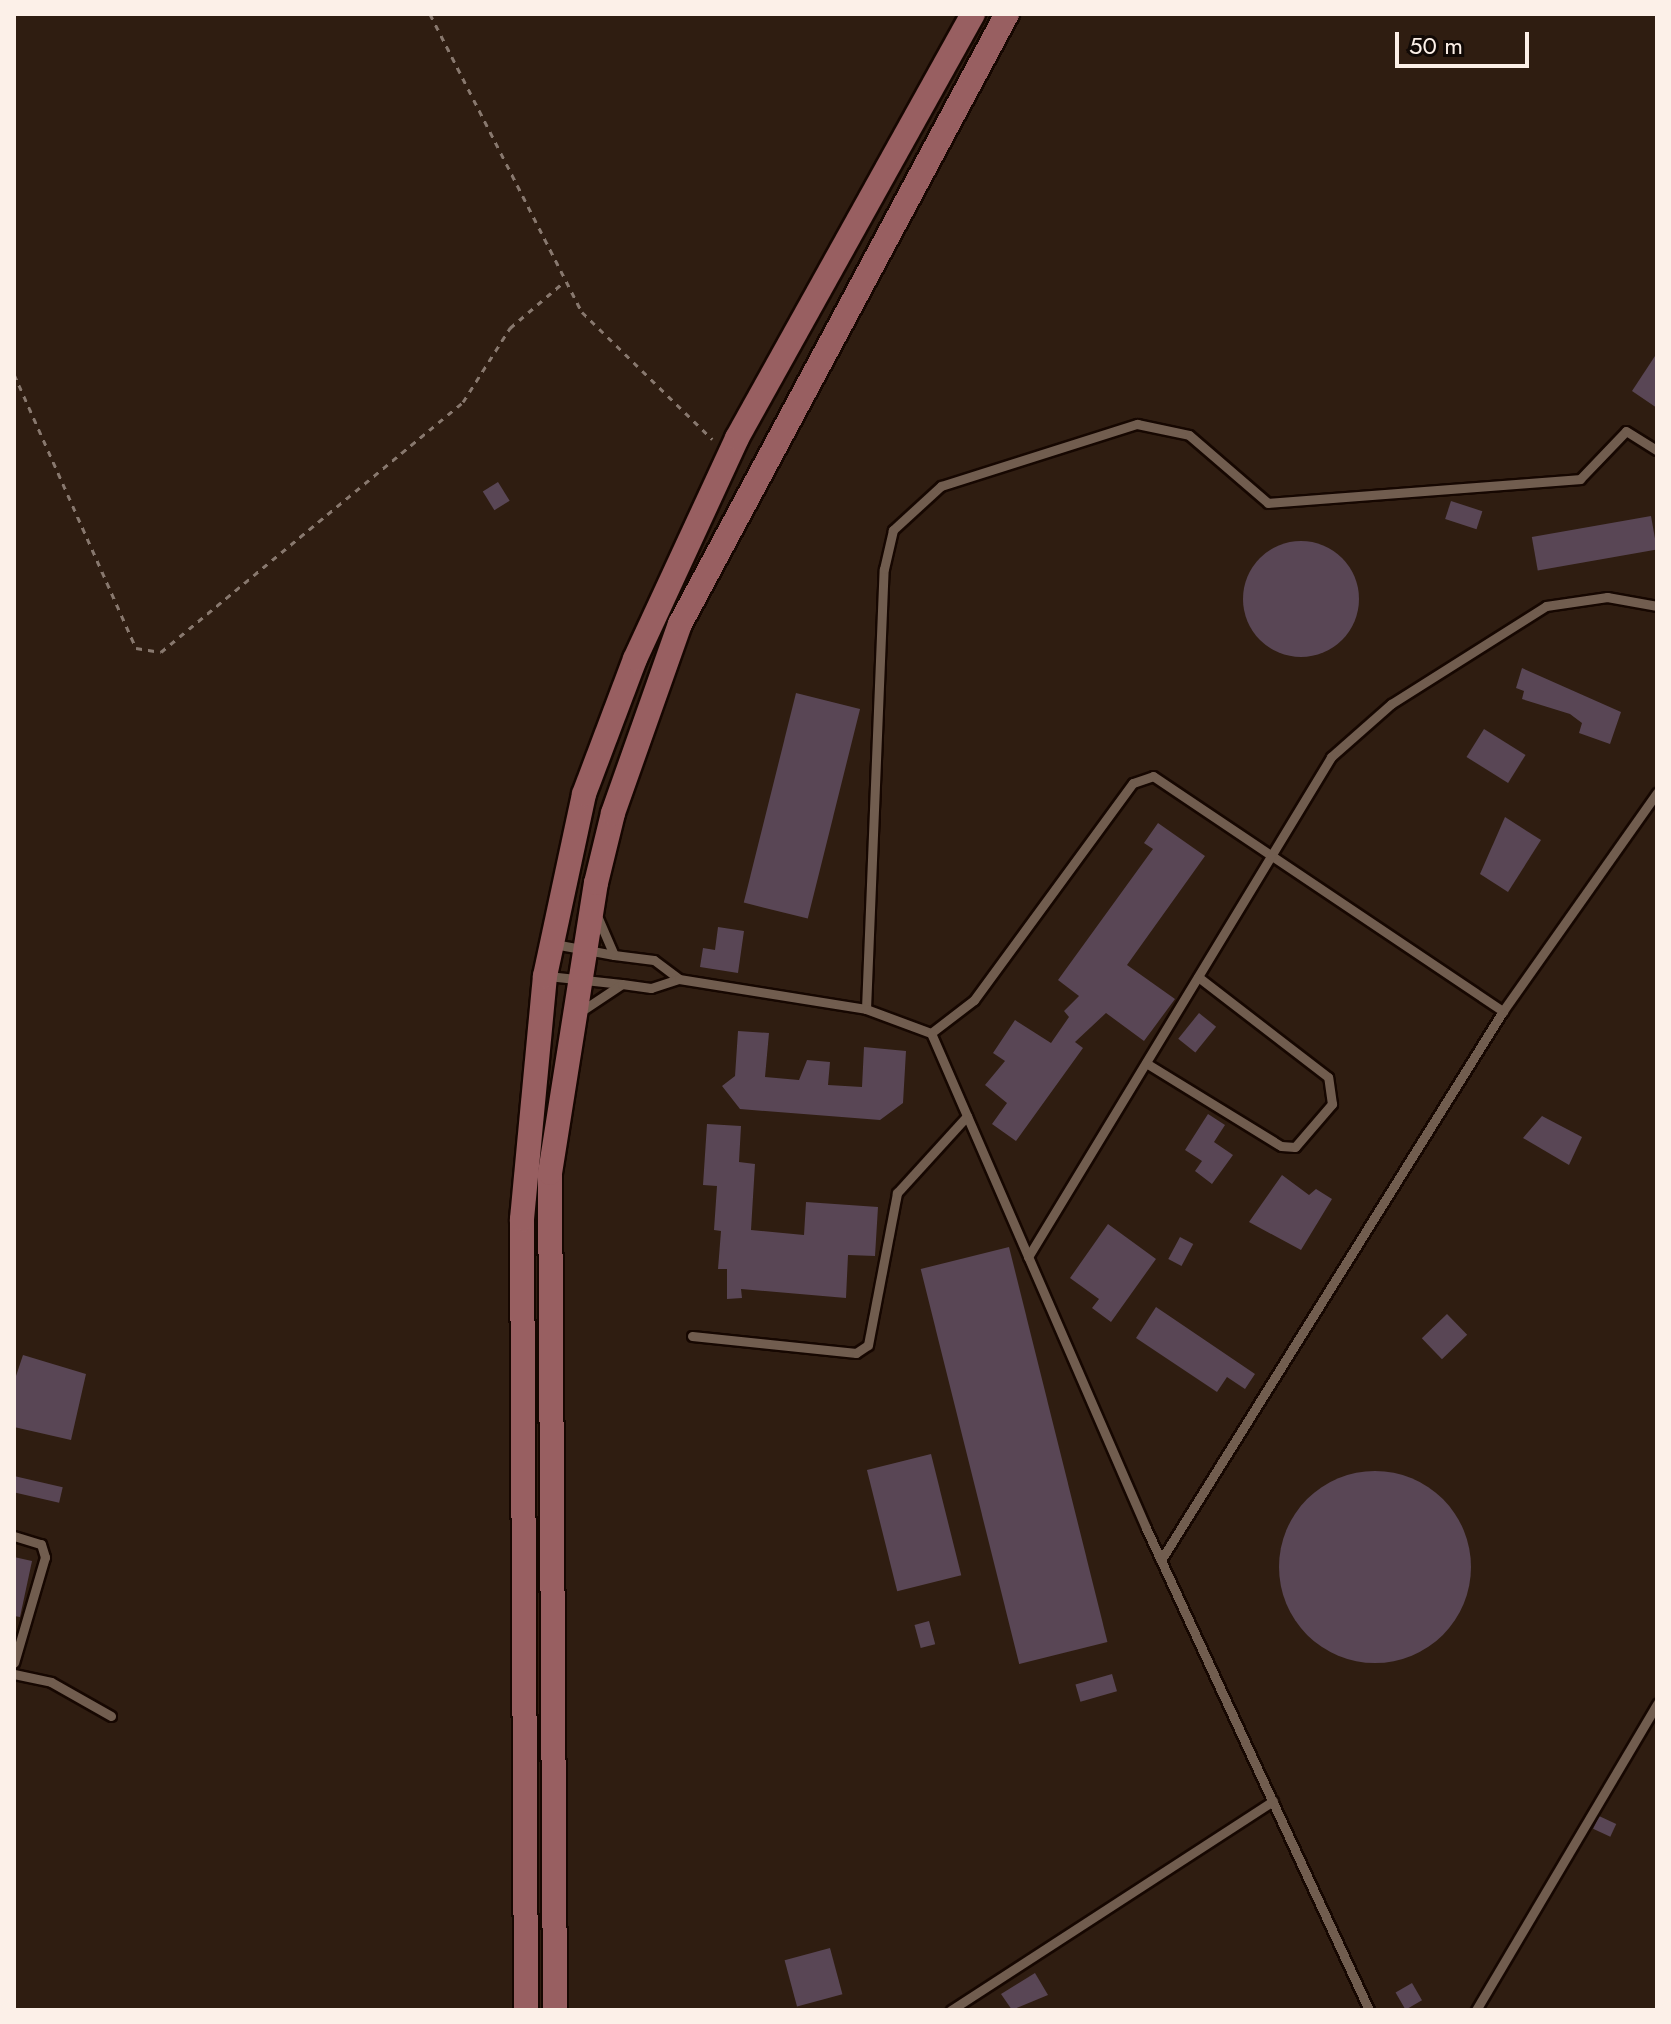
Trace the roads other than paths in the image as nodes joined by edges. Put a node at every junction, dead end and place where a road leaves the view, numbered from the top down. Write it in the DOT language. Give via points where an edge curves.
graph roads {
  1 [pos="973,14"];
  2 [pos="1007,14"];
  3 [pos="1657,450"];
  4 [pos="1656,605"];
  5 [pos="1657,793"];
  6 [pos="1272,854"];
  7 [pos="596,883"];
  8 [pos="552,944"];
  9 [pos="582,948"];
  10 [pos="614,955"];
  11 [pos="545,976"];
  12 [pos="1198,977"];
  13 [pos="576,978"];
  14 [pos="679,979"];
  15 [pos="622,984"];
  16 [pos="866,1009"];
  17 [pos="1503,1011"];
  18 [pos="570,1018"];
  19 [pos="931,1033"];
  20 [pos="1146,1063"];
  21 [pos="967,1116"];
  22 [pos="1028,1257"];
  23 [pos="692,1336"];
  24 [pos="518,1480"];
  25 [pos="547,1481"];
  26 [pos="14,1536"];
  27 [pos="1161,1560"];
  28 [pos="14,1663"];
  29 [pos="14,1674"];
  30 [pos="1657,1704"];
  31 [pos="111,1716"];
  32 [pos="1273,1801"];
  33 [pos="526,2010"];
  34 [pos="555,2010"];
  35 [pos="951,2010"];
  36 [pos="1369,2010"];
  37 [pos="1476,2010"];
  1 -- 8 [label="main road" via="729,456 635,659 584,794"];
  2 -- 7 [label="main road" via="680,624 613,813"];
  3 -- 16 [label="lane" via="1626,431 1580,479 1268,503 1189,435 1137,424 941,486 893,530 884,569"];
  4 -- 6 [label="lane" via="1607,597 1546,606 1391,704 1331,757"];
  5 -- 17 [label="lane"];
  6 -- 12 [label="lane"];
  6 -- 17 [label="lane"];
  6 -- 19 [label="lane" via="1153,776 1142,777 974,1000"];
  7 -- 9 [label="main road"];
  7 -- 10 [label="lane" via="602,937"];
  8 -- 9 [label="lane"];
  8 -- 11 [label="main road"];
  9 -- 10 [label="lane"];
  9 -- 13 [label="main road"];
  10 -- 14 [label="lane" via="654,960"];
  11 -- 13 [label="lane"];
  11 -- 24 [label="main road" via="527,1108"];
  12 -- 20 [label="lane"];
  12 -- 20 [label="lane" via="1328,1077 1332,1104 1295,1147 1281,1146"];
  13 -- 15 [label="lane"];
  13 -- 18 [label="main road"];
  14 -- 15 [label="lane" via="651,988"];
  14 -- 16 [label="lane"];
  15 -- 18 [label="lane"];
  16 -- 19 [label="lane"];
  17 -- 27 [label="lane"];
  18 -- 25 [label="main road" via="550,1173"];
  19 -- 21 [label="lane"];
  20 -- 22 [label="lane"];
  21 -- 22 [label="lane"];
  21 -- 23 [label="lane" via="897,1193 868,1345 856,1353"];
  22 -- 27 [label="lane"];
  24 -- 25 [label="main road"];
  24 -- 33 [label="main road"];
  25 -- 34 [label="main road"];
  26 -- 28 [label="lane" via="41,1544 45,1557"];
  27 -- 32 [label="lane"];
  29 -- 31 [label="lane" via="51,1682"];
  30 -- 37 [label="lane"];
  32 -- 35 [label="lane"];
  32 -- 36 [label="lane"];
}
